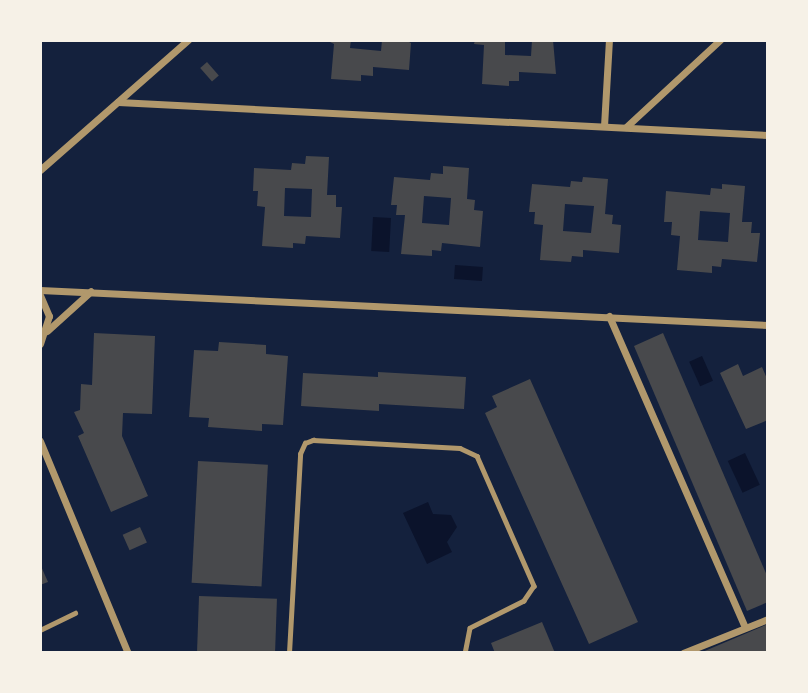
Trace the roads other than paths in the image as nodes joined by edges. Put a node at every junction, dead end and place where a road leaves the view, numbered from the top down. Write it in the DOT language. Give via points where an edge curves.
graph roads {
  1 [pos="188,40"];
  2 [pos="608,40"];
  3 [pos="720,40"];
  4 [pos="118,102"];
  5 [pos="604,125"];
  6 [pos="626,127"];
  7 [pos="768,135"];
  8 [pos="40,170"];
  9 [pos="92,290"];
  10 [pos="40,292"];
  11 [pos="610,316"];
  12 [pos="768,325"];
  13 [pos="47,331"];
  14 [pos="40,344"];
  15 [pos="40,441"];
  16 [pos="75,613"];
  17 [pos="768,619"];
  18 [pos="745,628"];
  19 [pos="40,630"];
  20 [pos="128,653"];
  21 [pos="289,653"];
  22 [pos="465,653"];
  23 [pos="683,653"];
  1 -- 4 [label="street"];
  2 -- 5 [label="street"];
  3 -- 6 [label="street"];
  4 -- 5 [label="street"];
  4 -- 8 [label="street"];
  5 -- 6 [label="street"];
  6 -- 7 [label="street"];
  9 -- 10 [label="street"];
  9 -- 11 [label="street"];
  9 -- 13 [label="street"];
  10 -- 13 [label="street" via="47,309"];
  11 -- 12 [label="street"];
  11 -- 18 [label="street"];
  13 -- 14 [label="street"];
  15 -- 20 [label="street"];
  16 -- 19 [label="lane"];
  17 -- 18 [label="street"];
  18 -- 23 [label="street"];
  21 -- 22 [label="lane" via="300,454 304,443 313,440 460,448 477,456 534,586 524,601 470,628"];
}
